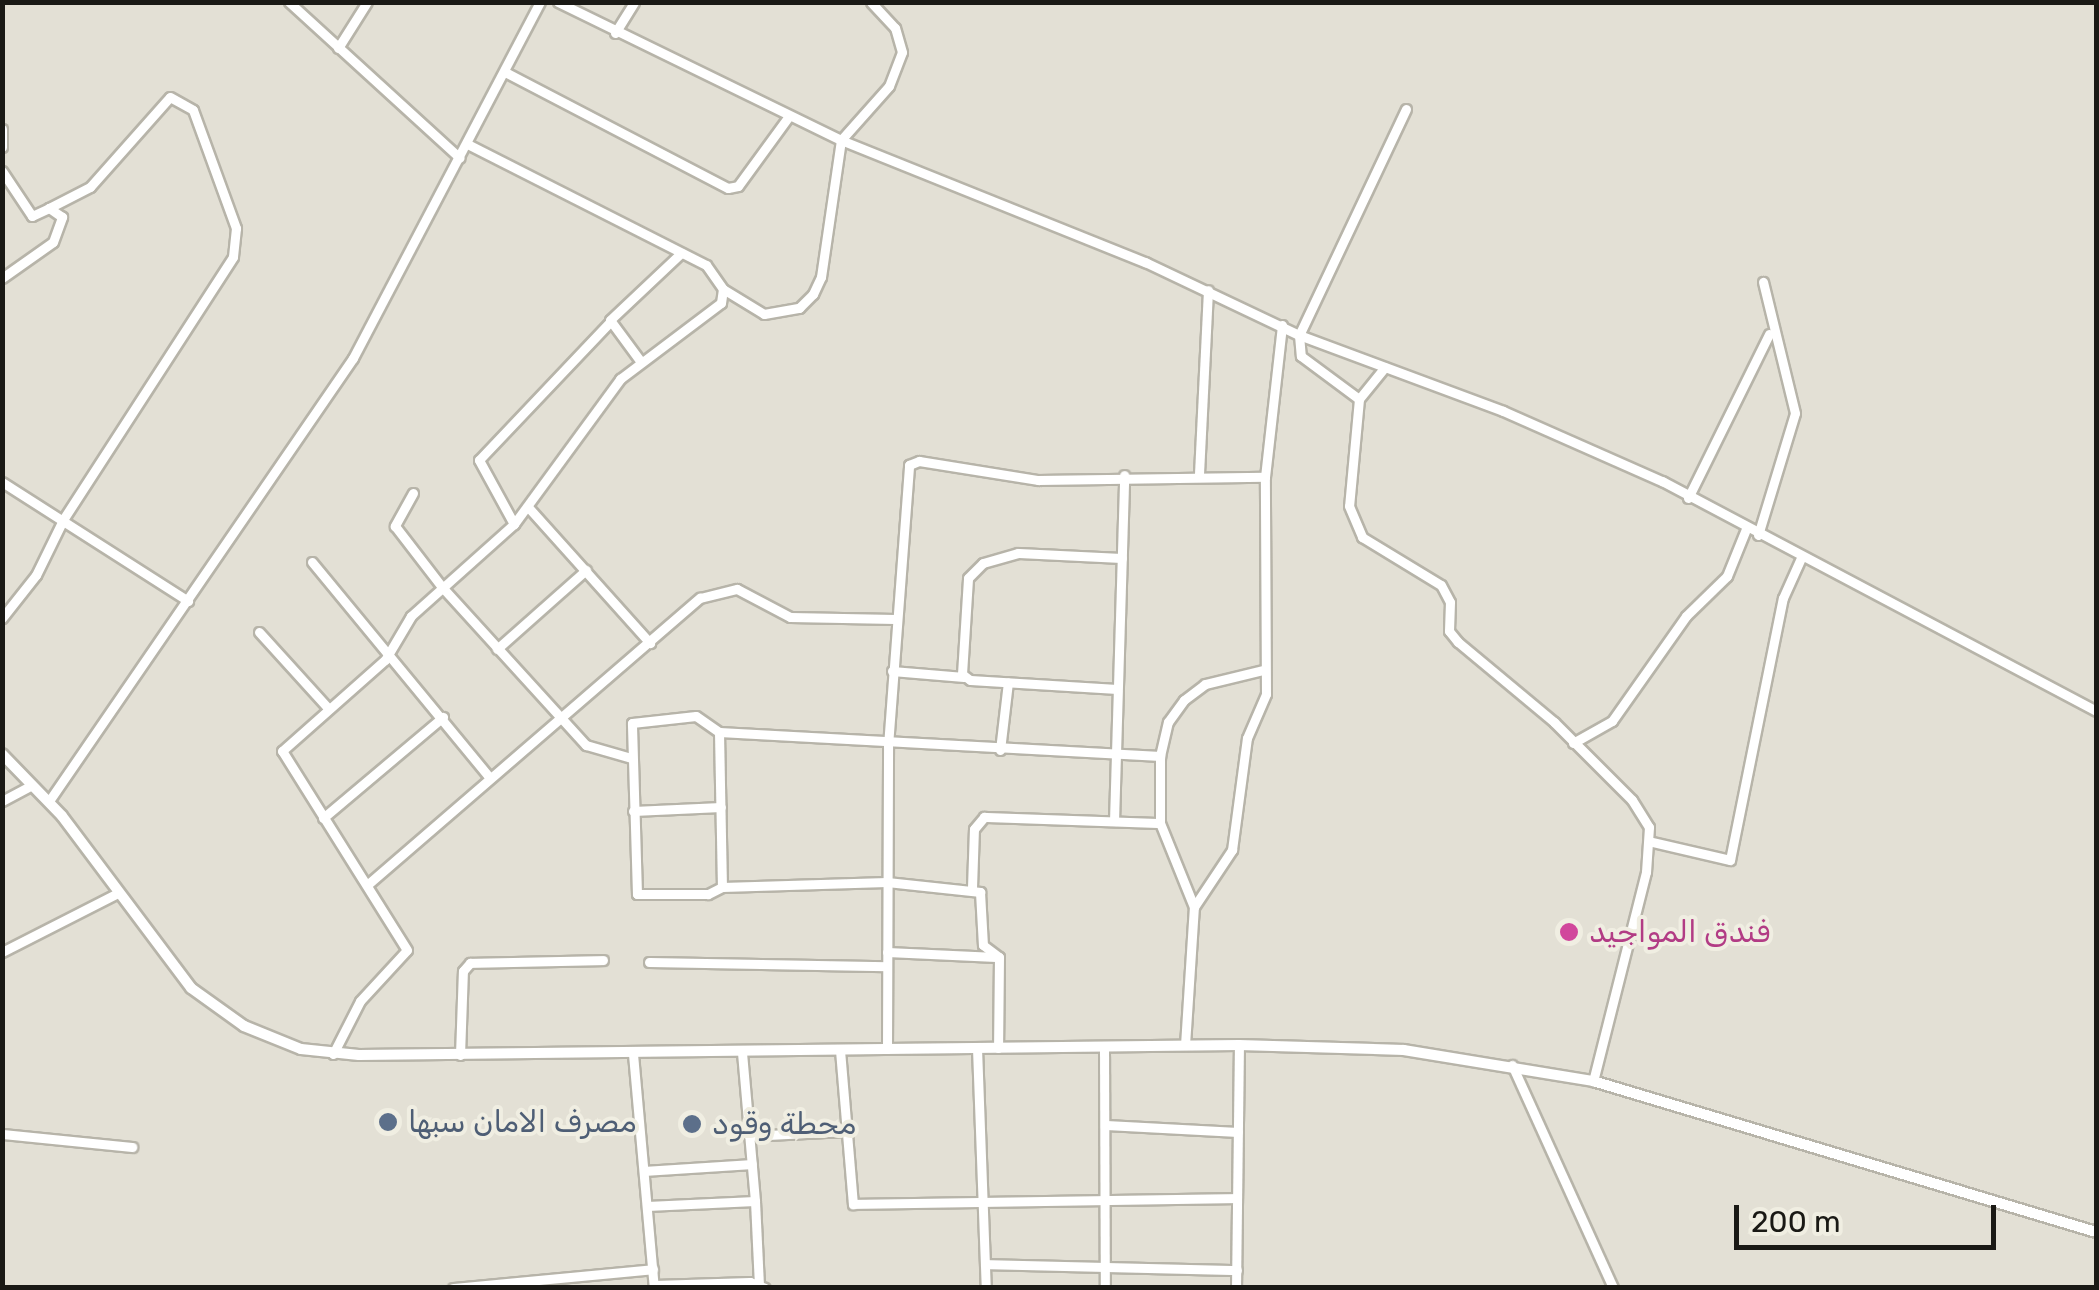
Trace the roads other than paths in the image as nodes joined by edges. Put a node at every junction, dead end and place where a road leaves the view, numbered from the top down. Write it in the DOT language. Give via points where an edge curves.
graph roads {
  1 [pos="289,2"];
  2 [pos="367,2"];
  3 [pos="540,2"];
  4 [pos="558,2"];
  5 [pos="634,2"];
  6 [pos="872,2"];
  7 [pos="615,32"];
  8 [pos="338,48"];
  9 [pos="504,72"];
  10 [pos="1406,109"];
  11 [pos="789,116"];
  12 [pos="2,128"];
  13 [pos="841,140"];
  14 [pos="467,144"];
  15 [pos="2,147"];
  16 [pos="460,158"];
  17 [pos="2,171"];
  18 [pos="49,208"];
  19 [pos="682,253"];
  20 [pos="2,278"];
  21 [pos="1763,282"];
  22 [pos="723,289"];
  23 [pos="1208,290"];
  24 [pos="609,323"];
  25 [pos="1282,326"];
  26 [pos="1769,334"];
  27 [pos="1299,335"];
  28 [pos="641,362"];
  29 [pos="1385,367"];
  30 [pos="1359,399"];
  31 [pos="1199,474"];
  32 [pos="1124,476"];
  33 [pos="1264,477"];
  34 [pos="2,482"];
  35 [pos="412,493"];
  36 [pos="1688,498"];
  37 [pos="528,507"];
  38 [pos="63,520"];
  39 [pos="514,524"];
  40 [pos="1746,529"];
  41 [pos="1758,535"];
  42 [pos="1122,558"];
  43 [pos="1801,558"];
  44 [pos="312,562"];
  45 [pos="586,570"];
  46 [pos="442,588"];
  47 [pos="188,601"];
  48 [pos="2,618"];
  49 [pos="895,619"];
  50 [pos="259,632"];
  51 [pos="650,642"];
  52 [pos="497,649"];
  53 [pos="392,652"];
  54 [pos="1263,670"];
  55 [pos="892,671"];
  56 [pos="964,677"];
  57 [pos="1008,682"];
  58 [pos="1117,689"];
  59 [pos="328,708"];
  60 [pos="2096,711"];
  61 [pos="444,718"];
  62 [pos="560,720"];
  63 [pos="720,732"];
  64 [pos="1573,744"];
  65 [pos="888,746"];
  66 [pos="1000,750"];
  67 [pos="2,754"];
  68 [pos="1115,754"];
  69 [pos="1160,756"];
  70 [pos="631,758"];
  71 [pos="490,778"];
  72 [pos="32,784"];
  73 [pos="2,801"];
  74 [pos="49,801"];
  75 [pos="721,807"];
  76 [pos="633,811"];
  77 [pos="323,818"];
  78 [pos="1114,821"];
  79 [pos="1160,823"];
  80 [pos="1652,842"];
  81 [pos="888,882"];
  82 [pos="367,885"];
  83 [pos="722,887"];
  84 [pos="972,888"];
  85 [pos="118,893"];
  86 [pos="1194,907"];
  87 [pos="2,952"];
  88 [pos="887,952"];
  89 [pos="999,957"];
  90 [pos="604,960"];
  91 [pos="649,962"];
  92 [pos="888,966"];
  93 [pos="1239,1045"];
  94 [pos="1104,1046"];
  95 [pos="1185,1046"];
  96 [pos="976,1048"];
  97 [pos="998,1048"];
  98 [pos="887,1049"];
  99 [pos="840,1050"];
  100 [pos="742,1052"];
  101 [pos="333,1054"];
  102 [pos="460,1054"];
  103 [pos="633,1054"];
  104 [pos="1510,1063"];
  105 [pos="1594,1081"];
  106 [pos="1106,1125"];
  107 [pos="844,1131"];
  108 [pos="1238,1132"];
  109 [pos="2,1134"];
  110 [pos="749,1136"];
  111 [pos="132,1147"];
  112 [pos="752,1164"];
  113 [pos="644,1171"];
  114 [pos="1106,1196"];
  115 [pos="982,1198"];
  116 [pos="1237,1198"];
  117 [pos="755,1201"];
  118 [pos="647,1206"];
  119 [pos="2096,1232"];
  120 [pos="985,1264"];
  121 [pos="1105,1268"];
  122 [pos="653,1269"];
  123 [pos="1236,1270"];
  124 [pos="654,1286"];
  125 [pos="762,1286"];
  126 [pos="453,1288"];
  127 [pos="986,1288"];
  128 [pos="1106,1288"];
  129 [pos="1236,1288"];
  130 [pos="1613,1288"];
  1 -- 8 [label="street"];
  2 -- 8 [label="street"];
  3 -- 9 [label="street"];
  4 -- 7 [label="street"];
  5 -- 7 [label="street"];
  6 -- 13 [label="street" via="895,28 902,52 889,86"];
  7 -- 11 [label="street"];
  8 -- 16 [label="street"];
  9 -- 11 [label="street" via="728,188 738,186"];
  9 -- 14 [label="street"];
  10 -- 27 [label="street"];
  11 -- 13 [label="street"];
  12 -- 15 [label="street"];
  13 -- 22 [label="street" via="822,277 812,294 798,308 764,314"];
  13 -- 23 [label="street"];
  14 -- 16 [label="street"];
  14 -- 19 [label="street"];
  16 -- 47 [label="street" via="354,358"];
  17 -- 18 [label="street" via="32,216"];
  18 -- 20 [label="street" via="62,217 54,240"];
  18 -- 38 [label="street" via="90,186 170,97 192,110 205,130 236,228 224,276"];
  19 -- 22 [label="street" via="712,270"];
  19 -- 24 [label="street"];
  21 -- 41 [label="street" via="1794,413"];
  22 -- 28 [label="street" via="715,313"];
  23 -- 25 [label="street"];
  23 -- 31 [label="street"];
  24 -- 28 [label="street"];
  24 -- 39 [label="street" via="479,460"];
  25 -- 27 [label="street"];
  25 -- 33 [label="street"];
  26 -- 36 [label="street"];
  27 -- 29 [label="street"];
  27 -- 30 [label="street" via="1301,356"];
  28 -- 37 [label="street" via="551,467"];
  29 -- 30 [label="street"];
  29 -- 36 [label="street" via="1521,419"];
  30 -- 64 [label="street" via="1349,506 1359,533 1441,585 1450,602 1449,631 1458,642"];
  31 -- 32 [label="street"];
  31 -- 33 [label="street"];
  32 -- 42 [label="street"];
  32 -- 49 [label="street" via="999,478 914,462 906,470"];
  33 -- 54 [label="street"];
  34 -- 38 [label="street"];
  35 -- 46 [label="street" via="395,526"];
  36 -- 40 [label="street"];
  37 -- 39 [label="street"];
  37 -- 45 [label="street"];
  38 -- 47 [label="street"];
  38 -- 48 [label="street" via="36,575"];
  39 -- 46 [label="street"];
  40 -- 41 [label="street"];
  40 -- 64 [label="street" via="1727,576 1686,616 1612,721"];
  41 -- 43 [label="street"];
  42 -- 56 [label="street" via="1018,553 983,563 968,578"];
  42 -- 58 [label="street"];
  43 -- 60 [label="street"];
  43 -- 80 [label="street" via="1783,598 1730,860"];
  44 -- 53 [label="street"];
  45 -- 51 [label="street"];
  45 -- 52 [label="street"];
  46 -- 52 [label="street"];
  46 -- 53 [label="street" via="411,616"];
  47 -- 74 [label="street"];
  49 -- 51 [label="street" via="790,617 724,588 700,598"];
  49 -- 55 [label="street"];
  50 -- 59 [label="street"];
  51 -- 62 [label="street"];
  52 -- 62 [label="street"];
  53 -- 59 [label="street"];
  53 -- 61 [label="street"];
  54 -- 69 [label="street" via="1204,684 1184,700 1168,722"];
  54 -- 86 [label="street" via="1266,694 1248,738 1232,850"];
  55 -- 56 [label="street"];
  55 -- 65 [label="street"];
  56 -- 57 [label="street"];
  57 -- 58 [label="street"];
  57 -- 66 [label="street"];
  58 -- 68 [label="street"];
  59 -- 77 [label="street" via="282,751"];
  61 -- 71 [label="street"];
  61 -- 77 [label="street"];
  62 -- 70 [label="street" via="586,745"];
  62 -- 71 [label="street"];
  63 -- 65 [label="street"];
  63 -- 70 [label="street" via="696,716 641,720 629,731"];
  63 -- 75 [label="street"];
  64 -- 80 [label="street" via="1632,800"];
  65 -- 66 [label="street"];
  65 -- 81 [label="street"];
  66 -- 68 [label="street"];
  67 -- 72 [label="street"];
  68 -- 69 [label="street"];
  68 -- 78 [label="street"];
  69 -- 79 [label="street"];
  70 -- 76 [label="street"];
  71 -- 82 [label="street"];
  72 -- 73 [label="street"];
  72 -- 74 [label="street"];
  74 -- 85 [label="street"];
  75 -- 76 [label="street"];
  75 -- 83 [label="street"];
  76 -- 83 [label="street" via="638,896 708,894"];
  77 -- 82 [label="street"];
  78 -- 79 [label="street"];
  78 -- 84 [label="street" via="984,817 974,828"];
  79 -- 86 [label="street"];
  80 -- 105 [label="street"];
  81 -- 83 [label="street"];
  81 -- 84 [label="street"];
  81 -- 88 [label="street"];
  82 -- 101 [label="street" via="407,950 360,1001"];
  84 -- 89 [label="street" via="984,901 983,945"];
  85 -- 87 [label="street"];
  85 -- 101 [label="street" via="174,969 228,1017 282,1042"];
  86 -- 95 [label="street"];
  88 -- 89 [label="street"];
  88 -- 92 [label="street"];
  89 -- 97 [label="street"];
  90 -- 102 [label="street" via="470,963 462,971"];
  91 -- 92 [label="street"];
  92 -- 98 [label="street"];
  93 -- 95 [label="street"];
  93 -- 104 [label="street" via="1368,1047"];
  93 -- 108 [label="street"];
  94 -- 95 [label="street"];
  94 -- 97 [label="street"];
  94 -- 106 [label="street"];
  96 -- 97 [label="street"];
  96 -- 98 [label="street"];
  96 -- 115 [label="street"];
  98 -- 99 [label="street"];
  99 -- 100 [label="street"];
  99 -- 107 [label="street"];
  100 -- 103 [label="street"];
  100 -- 110 [label="street"];
  101 -- 102 [label="street"];
  102 -- 103 [label="street"];
  103 -- 113 [label="street"];
  104 -- 105 [label="street"];
  104 -- 130 [label="street"];
  105 -- 119 [label="street"];
  106 -- 108 [label="street"];
  106 -- 114 [label="street"];
  107 -- 110 [label="street"];
  107 -- 115 [label="street" via="853,1204"];
  108 -- 116 [label="street"];
  109 -- 111 [label="street"];
  110 -- 112 [label="street"];
  112 -- 113 [label="street"];
  112 -- 117 [label="street"];
  113 -- 118 [label="street"];
  114 -- 115 [label="street"];
  114 -- 116 [label="street"];
  114 -- 121 [label="street"];
  115 -- 120 [label="street"];
  116 -- 123 [label="street"];
  117 -- 118 [label="street"];
  117 -- 125 [label="street"];
  118 -- 122 [label="street"];
  120 -- 121 [label="street"];
  120 -- 127 [label="street"];
  121 -- 123 [label="street"];
  121 -- 128 [label="street"];
  122 -- 124 [label="street"];
  122 -- 126 [label="street"];
  123 -- 129 [label="street"];
  124 -- 125 [label="street"];
}
